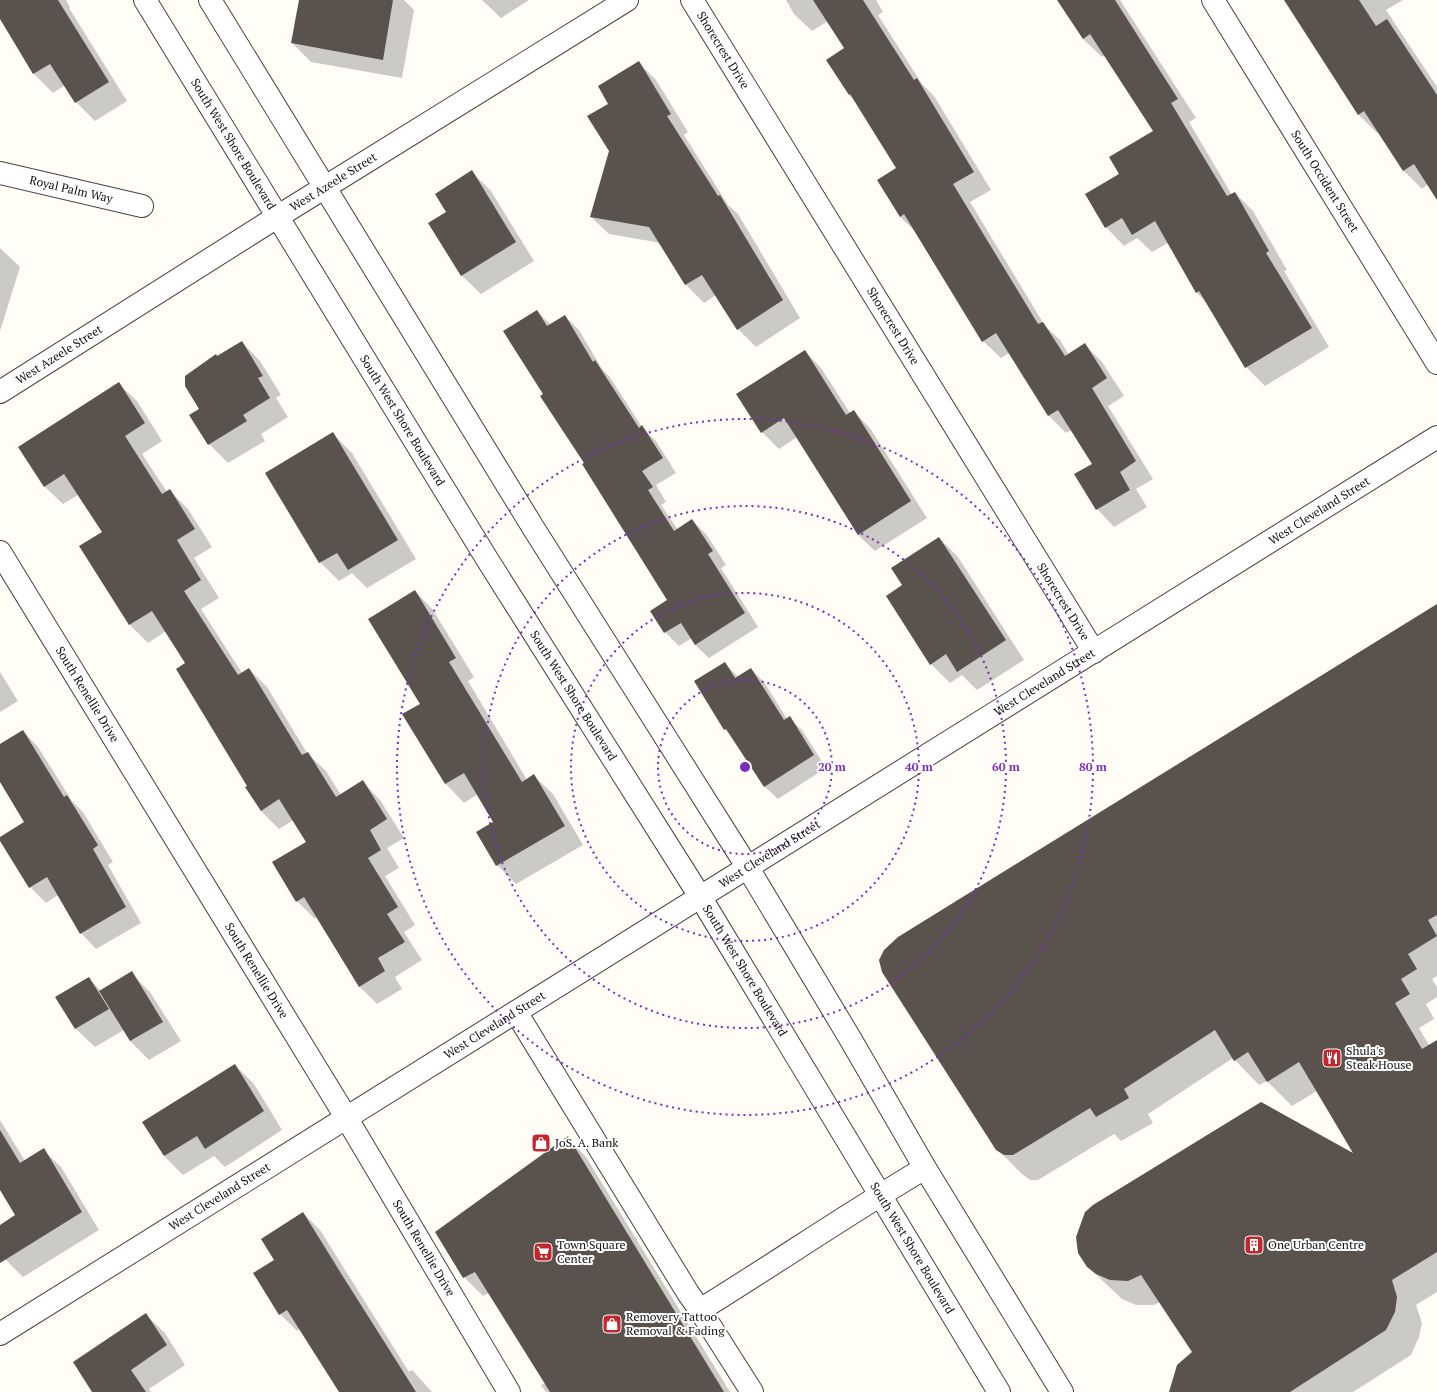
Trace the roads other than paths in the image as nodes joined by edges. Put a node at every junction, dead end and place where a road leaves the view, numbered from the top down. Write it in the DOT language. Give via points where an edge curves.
graph roads {
  1 [pos="145,0"];
  2 [pos="210,0"];
  3 [pos="627,0"];
  4 [pos="692,0"];
  5 [pos="1213,0"];
  6 [pos="0,173"];
  7 [pos="325,188"];
  8 [pos="142,206"];
  9 [pos="278,217"];
  10 [pos="1437,363"];
  11 [pos="0,392"];
  12 [pos="1437,437"];
  13 [pos="0,552"];
  14 [pos="1094,652"];
  15 [pos="748,868"];
  16 [pos="701,898"];
  17 [pos="516,1012"];
  18 [pos="346,1117"];
  19 [pos="925,1168"];
  20 [pos="881,1194"];
  21 [pos="700,1310"];
  22 [pos="0,1334"];
  23 [pos="509,1392"];
  24 [pos="752,1392"];
  25 [pos="999,1392"];
  26 [pos="1062,1392"];
  1 -- 9 [label="street, South West Shore Boulevard"];
  2 -- 7 [label="street"];
  3 -- 7 [label="street, West Azeele Street"];
  4 -- 14 [label="street, Shorecrest Drive"];
  5 -- 10 [label="street, South Occident Street"];
  6 -- 8 [label="street, Royal Palm Way"];
  7 -- 9 [label="street, West Azeele Street"];
  7 -- 15 [label="street" via="534,529"];
  9 -- 11 [label="street, West Azeele Street"];
  9 -- 16 [label="street, South West Shore Boulevard" via="487,559"];
  12 -- 14 [label="street, West Cleveland Street"];
  13 -- 18 [label="street, South Renellie Drive"];
  14 -- 15 [label="street, West Cleveland Street"];
  15 -- 16 [label="street, West Cleveland Street"];
  15 -- 19 [label="street"];
  16 -- 17 [label="street, West Cleveland Street"];
  16 -- 20 [label="street, South West Shore Boulevard"];
  17 -- 18 [label="street, West Cleveland Street"];
  17 -- 21 [label="street"];
  18 -- 22 [label="street, West Cleveland Street"];
  18 -- 23 [label="street, South Renellie Drive"];
  19 -- 20 [label="street"];
  19 -- 26 [label="street"];
  20 -- 21 [label="street"];
  20 -- 25 [label="street, South West Shore Boulevard"];
  21 -- 24 [label="street"];
}
